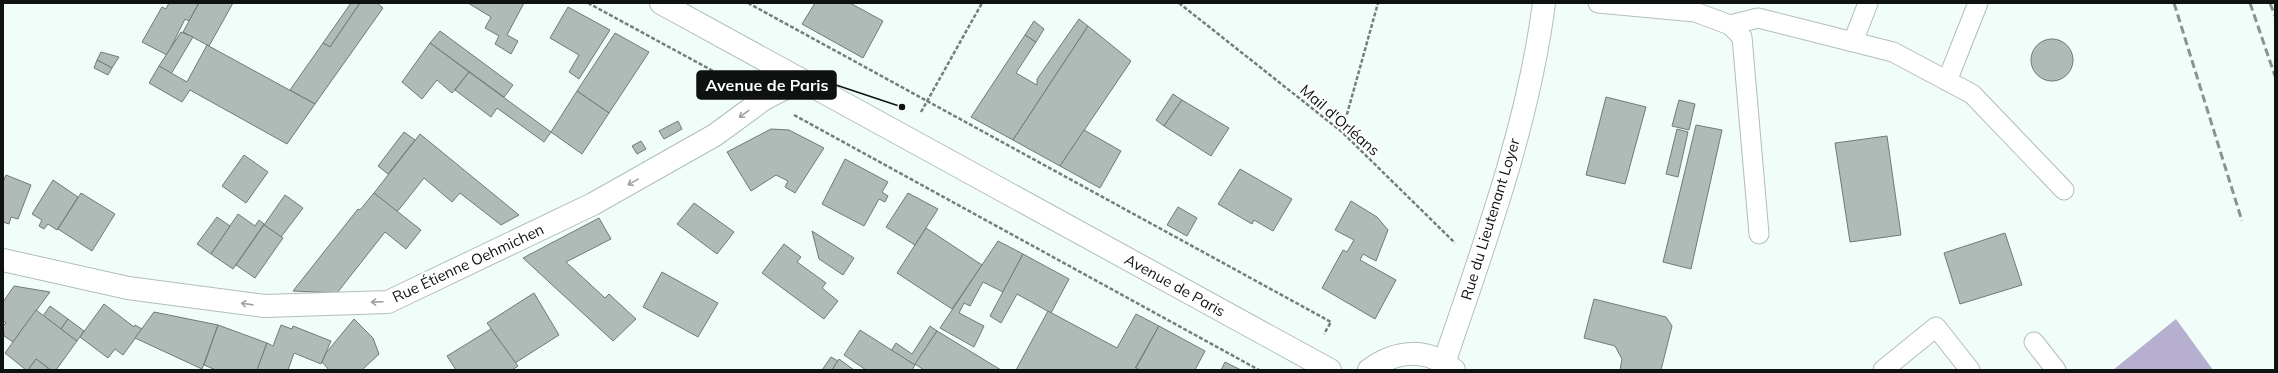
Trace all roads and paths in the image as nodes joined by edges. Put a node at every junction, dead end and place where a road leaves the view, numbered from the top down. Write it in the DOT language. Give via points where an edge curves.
graph roads {
  1 [pos="588,3"];
  2 [pos="661,3"];
  3 [pos="748,3"];
  4 [pos="982,3"];
  5 [pos="1179,3"];
  6 [pos="1378,3"];
  7 [pos="1544,3"];
  8 [pos="1598,3"];
  9 [pos="1868,3"];
  10 [pos="1978,3"];
  11 [pos="1730,25"];
  12 [pos="1853,42"];
  13 [pos="801,80"];
  14 [pos="1947,81"];
  15 [pos="764,99"];
  16 [pos="928,102"];
  17 [pos="1342,132"];
  18 [pos="904,136"];
  19 [pos="2064,190"];
  20 [pos="1758,234"];
  21 [pos="3,260"];
  22 [pos="1477,265"];
  23 [pos="2034,342"];
  24 [pos="1311,359"];
  25 [pos="1449,366"];
  26 [pos="1259,370"];
  27 [pos="1330,370"];
  28 [pos="1369,370"];
  29 [pos="1883,370"];
  30 [pos="1970,370"];
  31 [pos="2056,370"];
  1 -- 15 [label="path"];
  2 -- 13 [label="main road, Avenue de Paris"];
  3 -- 16 [label="path"];
  4 -- 16 [label="path"];
  5 -- 17 [label="path, Mail d'Orléans"];
  6 -- 17 [label="path"];
  7 -- 22 [label="main road, Rue du Lieutenant Loyer" via="1539,42 1504,183"];
  8 -- 11 [label="lane" via="1695,12"];
  9 -- 12 [label="lane"];
  10 -- 14 [label="lane"];
  11 -- 12 [label="lane" via="1758,18"];
  11 -- 20 [label="lane" via="1742,37"];
  12 -- 14 [label="lane" via="1893,52"];
  13 -- 15 [label="main road, Rue Étienne Oehmichen"];
  13 -- 18 [label="main road, Avenue de Paris"];
  14 -- 19 [label="lane" via="1972,94"];
  15 -- 21 [label="main road, Rue Étienne Oehmichen, one-way" via="715,135 593,204 388,302 265,306 128,288"];
  15 -- 26 [label="path"];
  16 -- 18 [label="path"];
  16 -- 24 [label="path" via="1331,322"];
  17 -- 22 [label="path, Mail d'Orléans"];
  18 -- 24 [label="main road, Avenue de Paris"];
  22 -- 25 [label="main road, Rue du Lieutenant Loyer"];
  23 -- 31 [label="lane"];
  24 -- 27 [label="main road, Avenue de Paris"];
  25 -- 28 [label="main road" via="1423,354 1404,354 1385,359"];
  29 -- 30 [label="lane" via="1936,328"];
}
